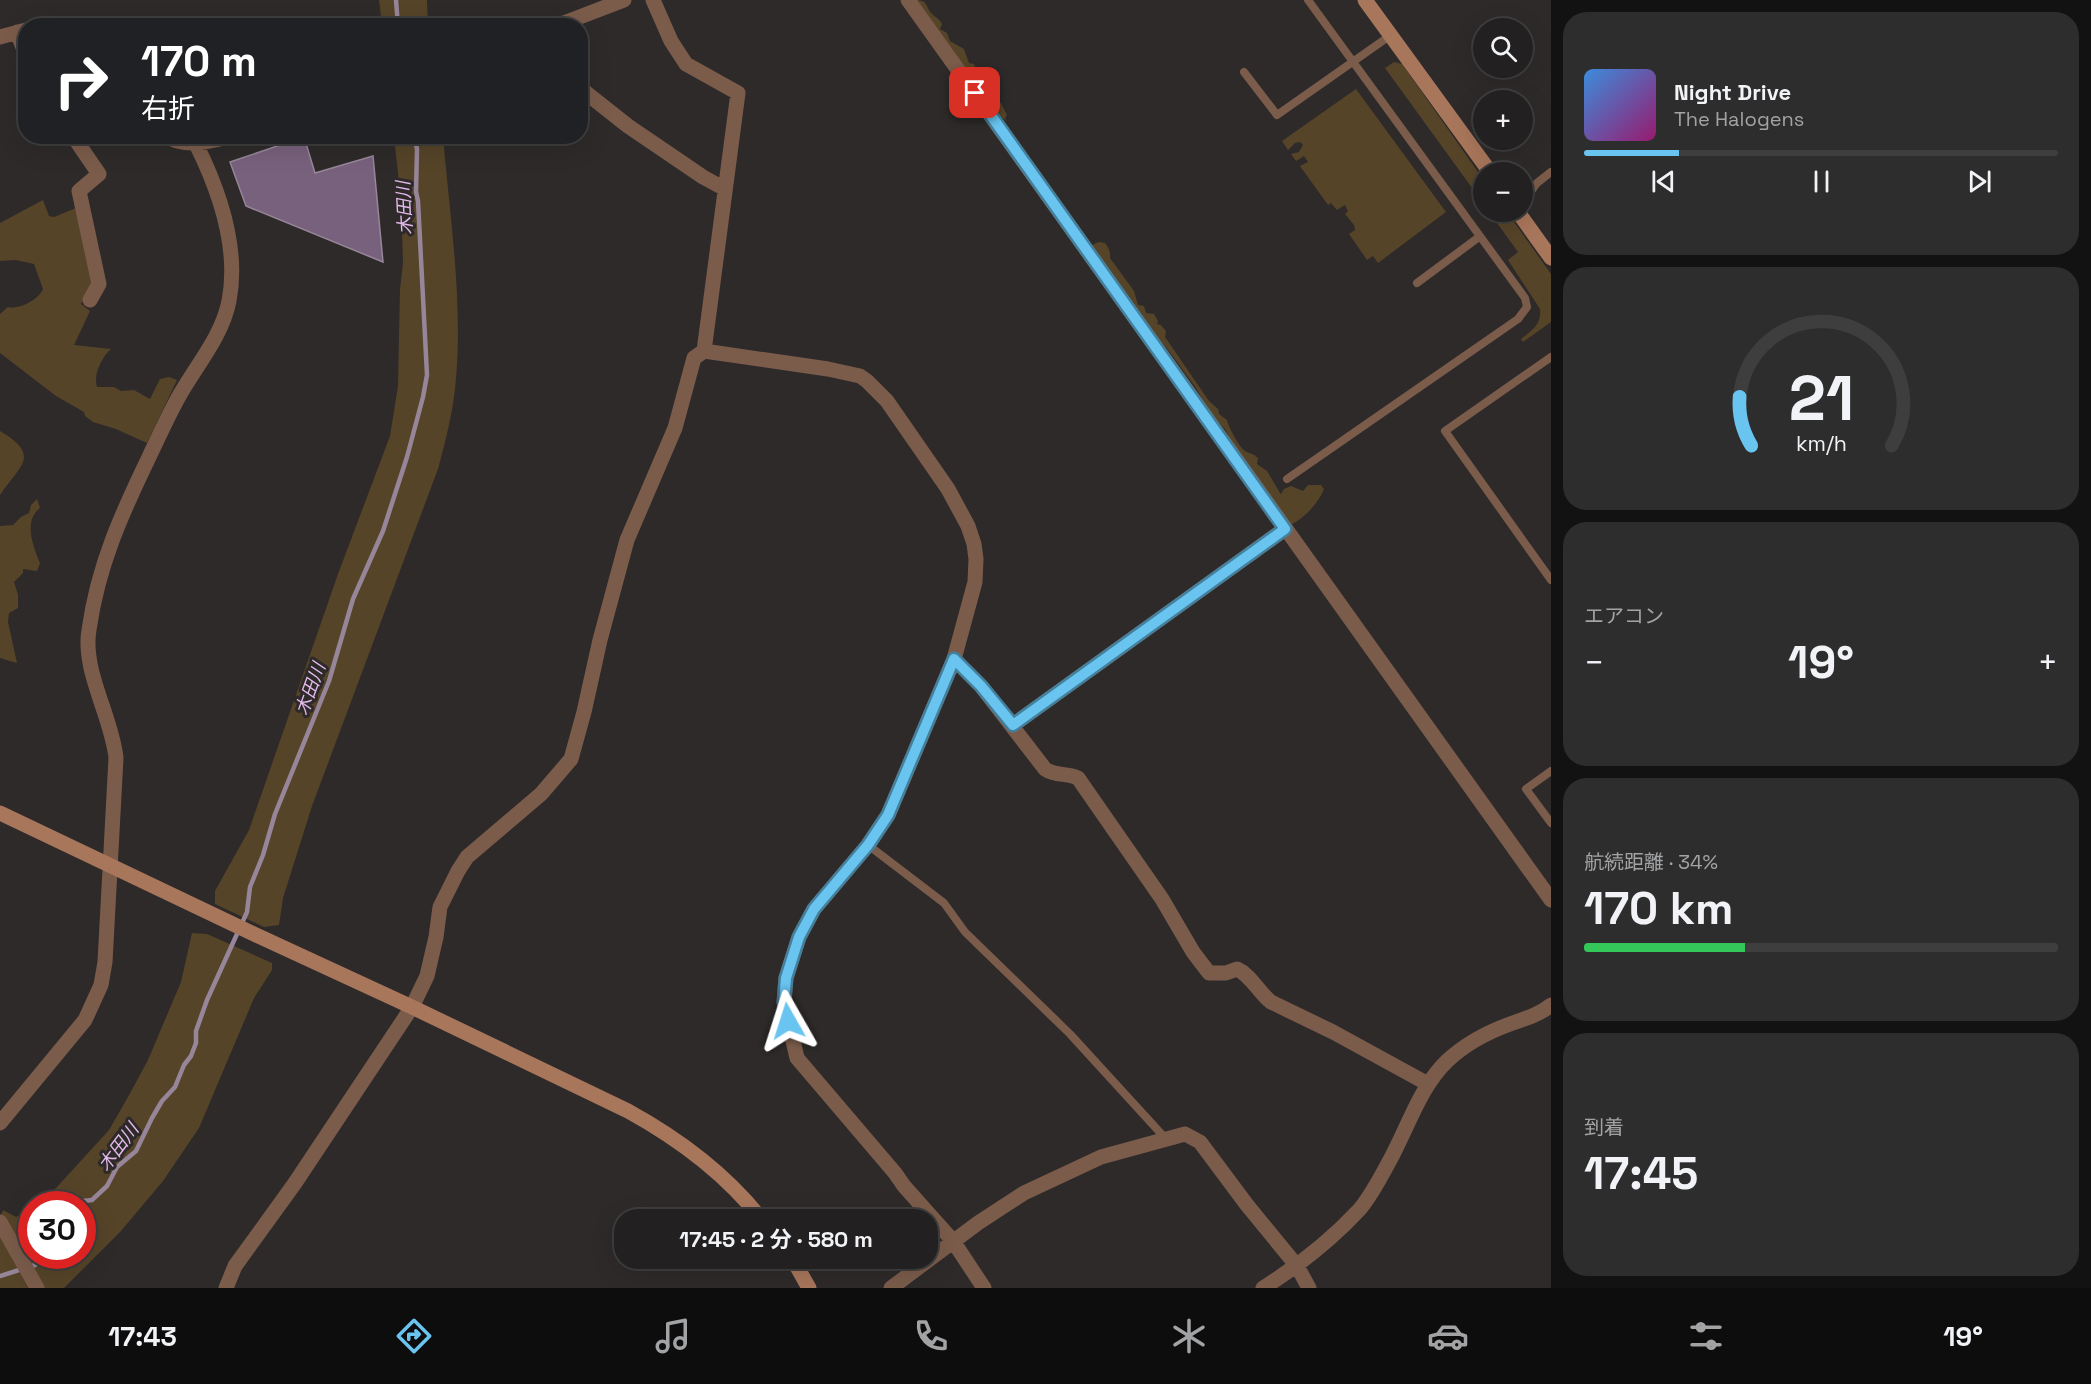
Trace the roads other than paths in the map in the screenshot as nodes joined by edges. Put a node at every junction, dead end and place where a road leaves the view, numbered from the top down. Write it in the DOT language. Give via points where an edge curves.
graph roads {
  1 [pos="624,0"];
  2 [pos="653,0"];
  3 [pos="908,0"];
  4 [pos="1308,0"];
  5 [pos="1365,0"];
  6 [pos="577,18"];
  7 [pos="18,32"];
  8 [pos="1391,34"];
  9 [pos="0,37"];
  10 [pos="1353,62"];
  11 [pos="1244,72"];
  12 [pos="588,94"];
  13 [pos="78,144"];
  14 [pos="196,144"];
  15 [pos="1483,162"];
  16 [pos="1551,172"];
  17 [pos="725,189"];
  18 [pos="1533,189"];
  19 [pos="1525,222"];
  20 [pos="1479,237"];
  21 [pos="1551,258"];
  22 [pos="1417,283"];
  23 [pos="90,300"];
  24 [pos="704,351"];
  25 [pos="1551,357"];
  26 [pos="1287,479"];
  27 [pos="1285,529"];
  28 [pos="1551,580"];
  29 [pos="954,659"];
  30 [pos="1013,725"];
  31 [pos="1551,771"];
  32 [pos="0,813"];
  33 [pos="1551,823"];
  34 [pos="868,845"];
  35 [pos="110,864"];
  36 [pos="1551,900"];
  37 [pos="1551,1005"];
  38 [pos="412,1007"];
  39 [pos="1428,1084"];
  40 [pos="0,1123"];
  41 [pos="1166,1139"];
  42 [pos="754,1209"];
  43 [pos="0,1222"];
  44 [pos="953,1240"];
  45 [pos="1297,1266"];
  46 [pos="798,1269"];
  47 [pos="34,1281"];
  48 [pos="226,1288"];
  49 [pos="809,1288"];
  50 [pos="891,1288"];
  51 [pos="984,1288"];
  52 [pos="1263,1288"];
  53 [pos="1310,1288"];
  1 -- 6 [label="street"];
  2 -- 17 [label="street" via="686,64 738,93"];
  3 -- 27 [label="street"];
  4 -- 10 [label="lane"];
  5 -- 8 [label="street"];
  7 -- 9 [label="street"];
  8 -- 10 [label="lane"];
  8 -- 15 [label="street"];
  10 -- 11 [label="lane" via="1276,115"];
  10 -- 20 [label="lane"];
  12 -- 17 [label="street" via="628,126"];
  13 -- 23 [label="street" via="99,174 79,191 99,284"];
  14 -- 35 [label="street" via="220,205 229,246 231,288 222,322 178,398 121,517 105,558 92,614 88,652 116,758"];
  16 -- 18 [label="lane"];
  17 -- 24 [label="street"];
  19 -- 21 [label="street"];
  20 -- 22 [label="lane"];
  20 -- 26 [label="lane" via="1525,298 1527,307 1518,319"];
  24 -- 29 [label="street" via="860,376 887,401 948,489 974,544 975,582"];
  24 -- 38 [label="street" via="694,358 675,428 627,540 571,759 541,794 467,857 458,871 440,907 427,976"];
  25 -- 28 [label="lane" via="1444,431"];
  27 -- 30 [label="street"];
  27 -- 36 [label="street"];
  29 -- 30 [label="street"];
  29 -- 34 [label="street" via="888,815"];
  30 -- 39 [label="street" via="1045,769 1078,778 1209,973 1237,969 1271,1002"];
  31 -- 33 [label="lane" via="1526,789"];
  32 -- 35 [label="street"];
  34 -- 41 [label="lane" via="944,903 965,932 1070,1034"];
  34 -- 44 [label="street" via="814,909 799,937 786,978 784,1002 797,1058"];
  35 -- 38 [label="street"];
  35 -- 40 [label="street" via="105,962 94,1003 75,1033"];
  37 -- 39 [label="street" via="1461,1050 1446,1061"];
  38 -- 42 [label="street" via="656,1126 717,1172"];
  38 -- 48 [label="street" via="295,1183 234,1266"];
  39 -- 45 [label="street" via="1360,1209"];
  41 -- 44 [label="street" via="1101,1157 1024,1193"];
  41 -- 45 [label="street" via="1185,1134 1200,1142"];
  43 -- 47 [label="street"];
  44 -- 50 [label="street"];
  44 -- 51 [label="street"];
  45 -- 52 [label="street"];
  45 -- 53 [label="street"];
  46 -- 49 [label="street"];
}
